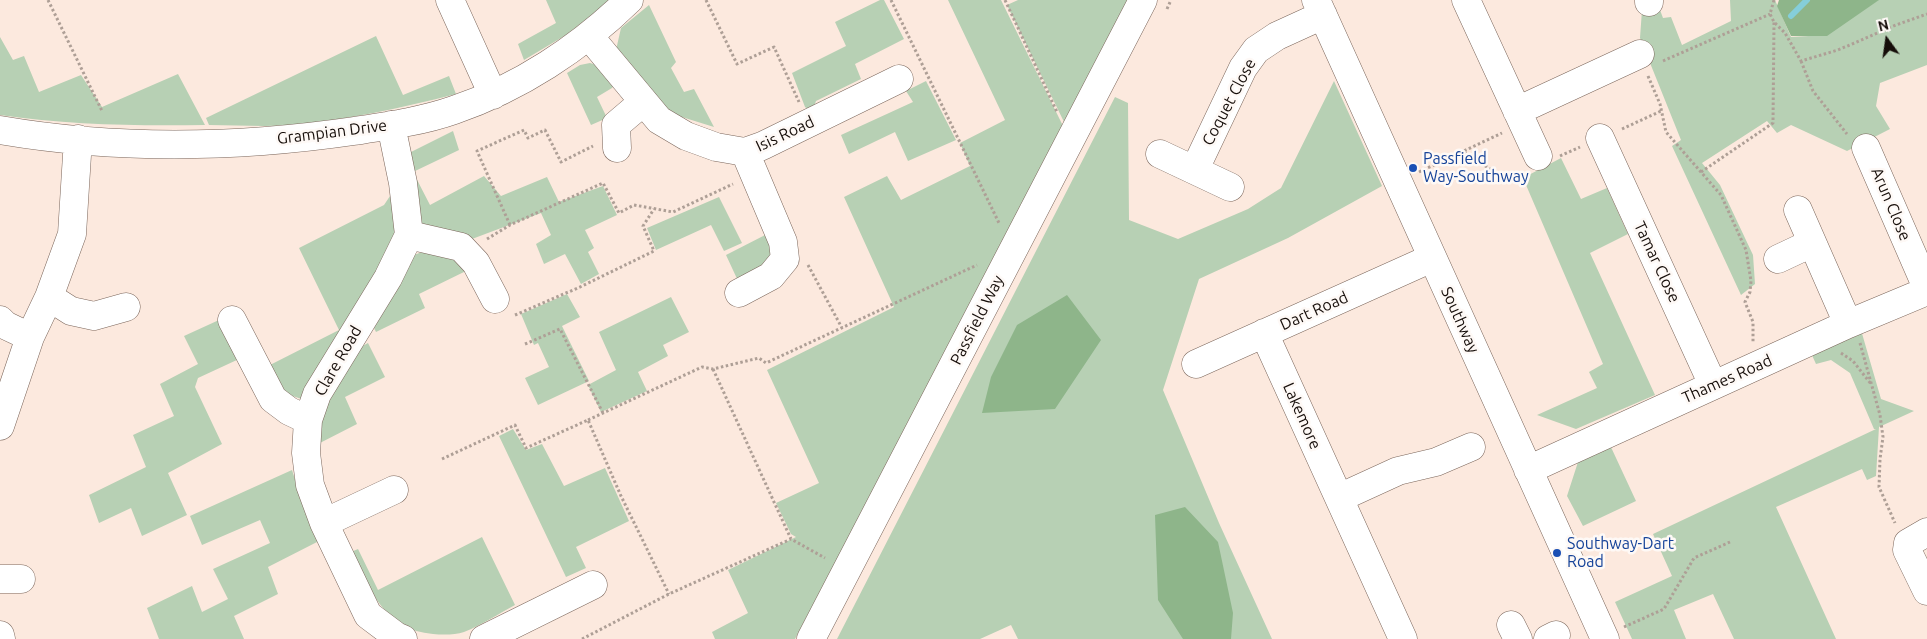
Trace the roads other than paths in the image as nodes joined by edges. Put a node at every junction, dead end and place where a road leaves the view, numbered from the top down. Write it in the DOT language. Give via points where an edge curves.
graph roads {
  1 [pos="450,0"];
  2 [pos="629,0"];
  3 [pos="1143,0"];
  4 [pos="1466,0"];
  5 [pos="1320,8"];
  6 [pos="588,36"];
  7 [pos="1643,61"];
  8 [pos="899,79"];
  9 [pos="493,95"];
  10 [pos="643,102"];
  11 [pos="1520,117"];
  12 [pos="391,125"];
  13 [pos="0,130"];
  14 [pos="1600,138"];
  15 [pos="78,139"];
  16 [pos="617,141"];
  17 [pos="1859,144"];
  18 [pos="1160,154"];
  19 [pos="1538,156"];
  20 [pos="749,163"];
  21 [pos="1194,169"];
  22 [pos="1230,187"];
  23 [pos="1798,210"];
  24 [pos="408,235"];
  25 [pos="1812,243"];
  26 [pos="1432,258"];
  27 [pos="1778,259"];
  28 [pos="1927,290"];
  29 [pos="739,293"];
  30 [pos="49,297"];
  31 [pos="126,307"];
  32 [pos="503,307"];
  33 [pos="0,320"];
  34 [pos="232,320"];
  35 [pos="1848,324"];
  36 [pos="1264,333"];
  37 [pos="30,338"];
  38 [pos="1196,364"];
  39 [pos="1713,385"];
  40 [pos="308,420"];
  41 [pos="0,426"];
  42 [pos="1470,446"];
  43 [pos="1528,470"];
  44 [pos="394,490"];
  45 [pos="1339,498"];
  46 [pos="324,523"];
  47 [pos="1917,537"];
  48 [pos="593,585"];
  49 [pos="1927,591"];
  50 [pos="1611,634"];
  51 [pos="0,635"];
  52 [pos="498,636"];
  53 [pos="1,639"];
  54 [pos="403,639"];
  55 [pos="811,639"];
  56 [pos="1403,639"];
  1 -- 9 [label="street"];
  2 -- 6 [label="street, Grampian Drive"];
  3 -- 55 [label="street, Passfield Way"];
  4 -- 11 [label="street"];
  5 -- 21 [label="street, Coquet Close" via="1256,50 1243,68"];
  5 -- 26 [label="street, Southway"];
  6 -- 9 [label="street, Grampian Drive" via="542,68"];
  6 -- 10 [label="street, Isis Road"];
  7 -- 11 [label="street"];
  8 -- 20 [label="street, Isis Road" via="762,146"];
  9 -- 12 [label="street, Grampian Drive" via="453,111"];
  10 -- 16 [label="street" via="616,125"];
  10 -- 20 [label="street, Isis Road" via="659,120 686,136"];
  11 -- 19 [label="street"];
  12 -- 15 [label="street, Grampian Drive" via="302,138 218,144 147,144"];
  12 -- 24 [label="street" via="403,183"];
  13 -- 15 [label="street, Grampian Drive"];
  14 -- 39 [label="street, Tamar Close"];
  15 -- 30 [label="street" via="72,234"];
  17 -- 28 [label="street, Arun Close"];
  18 -- 21 [label="street"];
  20 -- 29 [label="street" via="783,242 785,259 771,276"];
  21 -- 22 [label="street"];
  23 -- 25 [label="street"];
  24 -- 32 [label="street" via="462,247 476,263"];
  24 -- 40 [label="street, Clare Road" via="388,278 317,394"];
  25 -- 27 [label="street"];
  25 -- 35 [label="street"];
  26 -- 36 [label="street, Dart Road"];
  26 -- 43 [label="street, Southway"];
  28 -- 35 [label="street, Thames Road"];
  30 -- 31 [label="street" via="71,311 94,316"];
  30 -- 37 [label="street"];
  33 -- 37 [label="street"];
  34 -- 40 [label="street" via="273,398 289,412"];
  35 -- 39 [label="street, Thames Road"];
  36 -- 38 [label="street, Dart Road"];
  36 -- 45 [label="street, Lakemore"];
  37 -- 41 [label="street"];
  39 -- 43 [label="street, Thames Road"];
  40 -- 46 [label="street, Clare Road" via="306,453 310,485"];
  42 -- 45 [label="street" via="1436,462 1398,471"];
  43 -- 50 [label="street, Southway"];
  44 -- 46 [label="street"];
  45 -- 56 [label="street, Lakemore"];
  46 -- 54 [label="street, Clare Road" via="368,616"];
  47 -- 49 [label="street" via="1907,550"];
  48 -- 52 [label="street"];
  51 -- 53 [label="street"];
}
